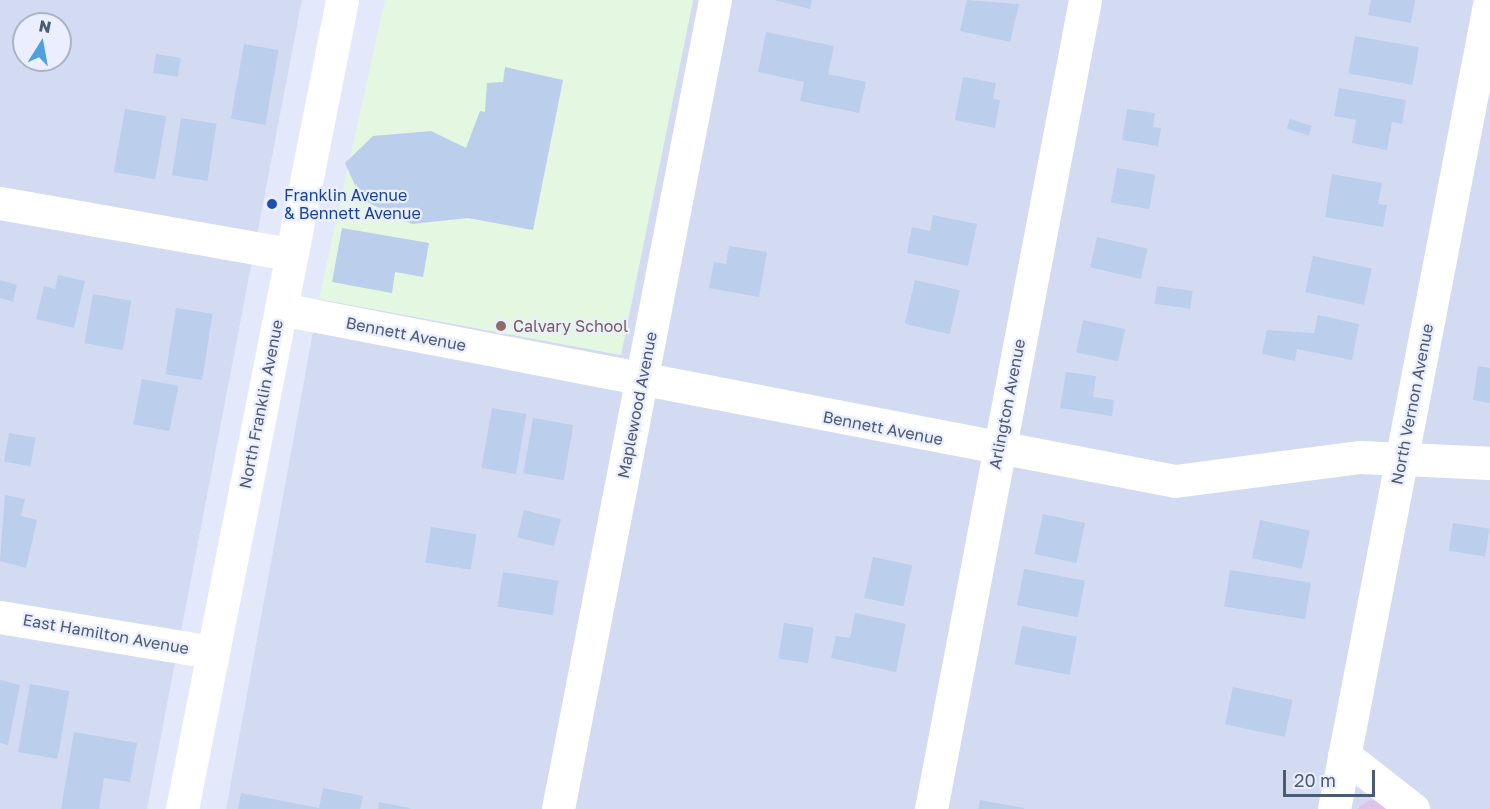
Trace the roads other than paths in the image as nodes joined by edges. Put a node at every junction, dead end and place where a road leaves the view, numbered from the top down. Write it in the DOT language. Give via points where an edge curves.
graph roads {
  1 [pos="342,0"];
  2 [pos="715,0"];
  3 [pos="1085,0"];
  4 [pos="1490,0"];
  5 [pos="0,203"];
  6 [pos="290,254"];
  7 [pos="281,309"];
  8 [pos="642,380"];
  9 [pos="998,451"];
  10 [pos="1400,458"];
  11 [pos="1490,463"];
  12 [pos="0,616"];
  13 [pos="212,652"];
  14 [pos="1344,755"];
  15 [pos="182,809"];
  16 [pos="558,809"];
  17 [pos="931,809"];
  18 [pos="1334,809"];
  19 [pos="1413,809"];
  1 -- 6 [label="street, North Franklin Avenue"];
  2 -- 8 [label="street, Maplewood Avenue"];
  3 -- 9 [label="street, Arlington Avenue"];
  4 -- 10 [label="street, North Vernon Avenue"];
  5 -- 6 [label="street"];
  6 -- 7 [label="street, North Franklin Avenue"];
  7 -- 8 [label="street, Bennett Avenue"];
  7 -- 13 [label="street, North Franklin Avenue"];
  8 -- 9 [label="street, Bennett Avenue"];
  8 -- 16 [label="street, Maplewood Avenue"];
  9 -- 10 [label="street, Bennett Avenue" via="1175,481 1360,457"];
  9 -- 17 [label="street, Arlington Avenue"];
  10 -- 11 [label="street, Bennett Avenue"];
  10 -- 14 [label="street, North Vernon Avenue"];
  12 -- 13 [label="street, East Hamilton Avenue"];
  13 -- 15 [label="street, North Franklin Avenue"];
  14 -- 18 [label="street, North Vernon Avenue"];
  14 -- 19 [label="street"];
}
